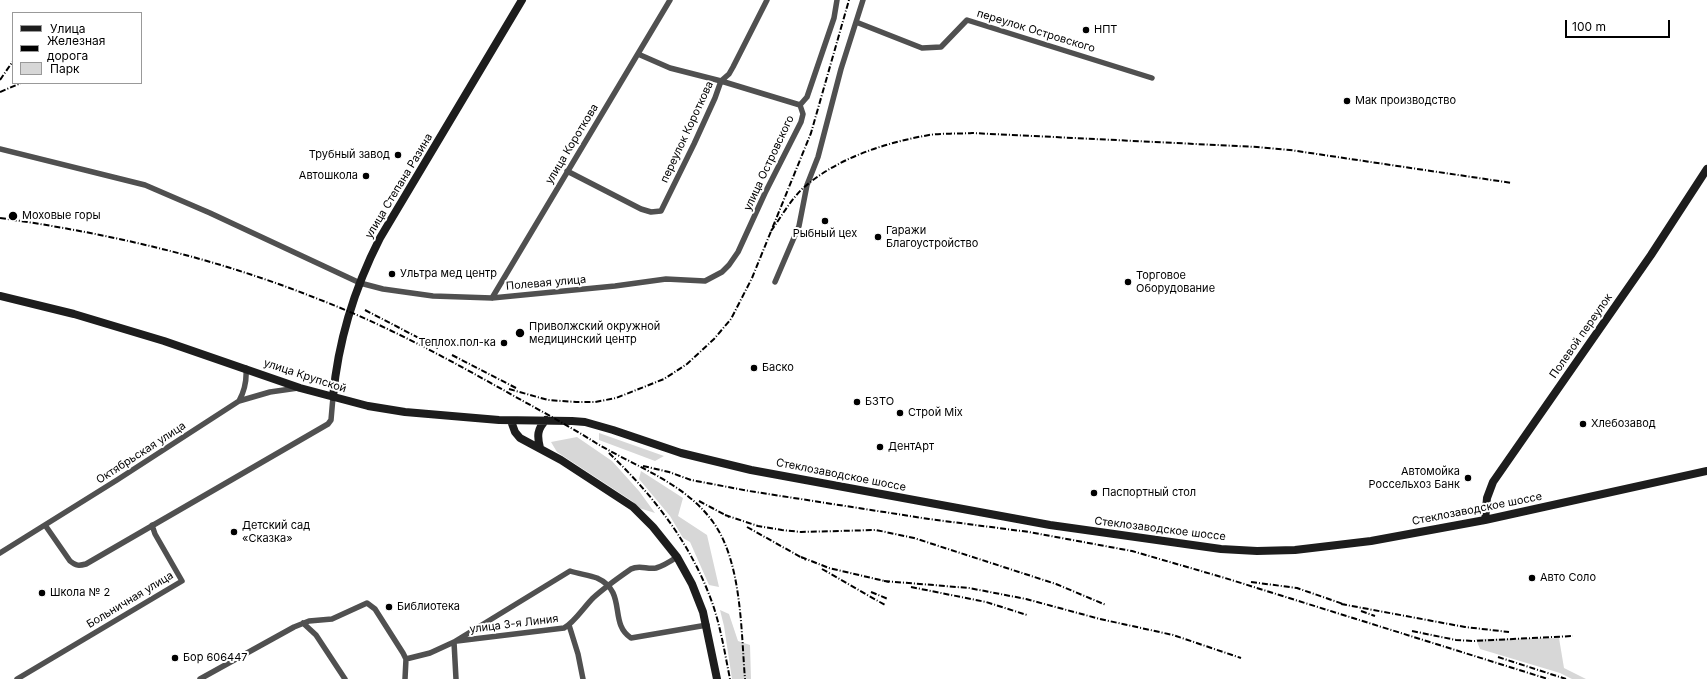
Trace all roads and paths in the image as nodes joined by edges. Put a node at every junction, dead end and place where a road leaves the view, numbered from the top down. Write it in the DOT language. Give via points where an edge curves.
graph roads {
  1 [pos="522,0"];
  2 [pos="670,0"];
  3 [pos="767,0"];
  4 [pos="837,0"];
  5 [pos="863,0"];
  6 [pos="856,22"];
  7 [pos="638,54"];
  8 [pos="1152,78"];
  9 [pos="721,81"];
  10 [pos="800,105"];
  11 [pos="0,149"];
  12 [pos="1707,169"];
  13 [pos="567,171"];
  14 [pos="729,265"];
  15 [pos="775,282"];
  16 [pos="360,283"];
  17 [pos="0,296"];
  18 [pos="492,298"];
  19 [pos="246,368"];
  20 [pos="300,388"];
  21 [pos="332,397"];
  22 [pos="239,401"];
  23 [pos="546,420"];
  24 [pos="511,421"];
  25 [pos="613,430"];
  26 [pos="540,448"];
  27 [pos="1707,471"];
  28 [pos="1485,520"];
  29 [pos="45,525"];
  30 [pos="152,525"];
  31 [pos="0,553"];
  32 [pos="677,557"];
  33 [pos="608,586"];
  34 [pos="303,623"];
  35 [pos="569,625"];
  36 [pos="707,625"];
  37 [pos="454,642"];
  38 [pos="406,659"];
  39 [pos="405,677"];
  40 [pos="17,679"];
  41 [pos="200,679"];
  42 [pos="346,679"];
  43 [pos="456,679"];
  44 [pos="583,679"];
  45 [pos="717,679"];
  1 -- 16 [label="main road, улица Степана Разина" via="380,238"];
  2 -- 7 [label="street, улица Короткова"];
  3 -- 9 [label="street, переулок Короткова" via="733,67"];
  4 -- 10 [label="street, улица Островского" via="834,18 806,101"];
  5 -- 6 [label="street"];
  6 -- 8 [label="street, переулок Островского" via="922,48 941,47 967,20"];
  6 -- 15 [label="street" via="818,157 807,185 799,226"];
  7 -- 9 [label="street" via="670,68"];
  7 -- 13 [label="street, улица Короткова"];
  9 -- 10 [label="street"];
  9 -- 13 [label="street, переулок Короткова" via="694,144 661,210 651,212 641,209"];
  10 -- 14 [label="street, улица Островского" via="803,114 801,122 738,252"];
  11 -- 16 [label="street, Полевая улица" via="145,185"];
  12 -- 28 [label="main road, Полевой переулок" via="1647,261 1493,482 1487,498"];
  13 -- 18 [label="street, улица Короткова"];
  14 -- 18 [label="street, Полевая улица" via="705,281 666,279"];
  16 -- 18 [label="street, Полевая улица" via="433,296"];
  16 -- 21 [label="main road, улица Степана Разина" via="339,355"];
  17 -- 19 [label="main road, улица Крупской" via="74,314"];
  19 -- 20 [label="main road, улица Крупской"];
  19 -- 22 [label="street" via="245,391"];
  20 -- 21 [label="main road, улица Крупской"];
  20 -- 22 [label="street, Октябрьская улица" via="270,392"];
  21 -- 24 [label="main road, улица Крупской" via="405,412"];
  21 -- 30 [label="street" via="332,420 328,424"];
  22 -- 29 [label="street, Октябрьская улица"];
  23 -- 24 [label="main road, улица Крупской"];
  23 -- 25 [label="main road, улица Крупской" via="585,422"];
  23 -- 26 [label="main road" via="538,432"];
  24 -- 26 [label="main road" via="515,432"];
  25 -- 28 [label="main road, Стеклозаводское шоссе" via="681,453 751,470 1050,525 1221,549 1318,549"];
  26 -- 32 [label="main road" via="618,495 653,527"];
  27 -- 28 [label="main road, Стеклозаводское шоссе"];
  29 -- 30 [label="street" via="70,561 80,566"];
  29 -- 31 [label="street, Октябрьская улица"];
  30 -- 40 [label="street, Больничная улица" via="182,581"];
  32 -- 33 [label="street" via="658,568 635,566"];
  32 -- 36 [label="main road" via="698,595"];
  33 -- 35 [label="street" via="578,613"];
  33 -- 36 [label="street" via="616,596 620,627 624,634 631,638"];
  33 -- 37 [label="street, улица 3-я Линия" via="598,578 570,571"];
  34 -- 38 [label="street" via="332,619 367,603 375,609"];
  34 -- 41 [label="street"];
  34 -- 42 [label="street" via="316,635"];
  35 -- 37 [label="street, улица 3-я Линия" via="564,628"];
  35 -- 44 [label="street, улица 3-я Линия"];
  36 -- 45 [label="main road"];
  37 -- 38 [label="street, улица 3-я Линия" via="430,653"];
  37 -- 43 [label="street"];
  38 -- 39 [label="street"];
}
